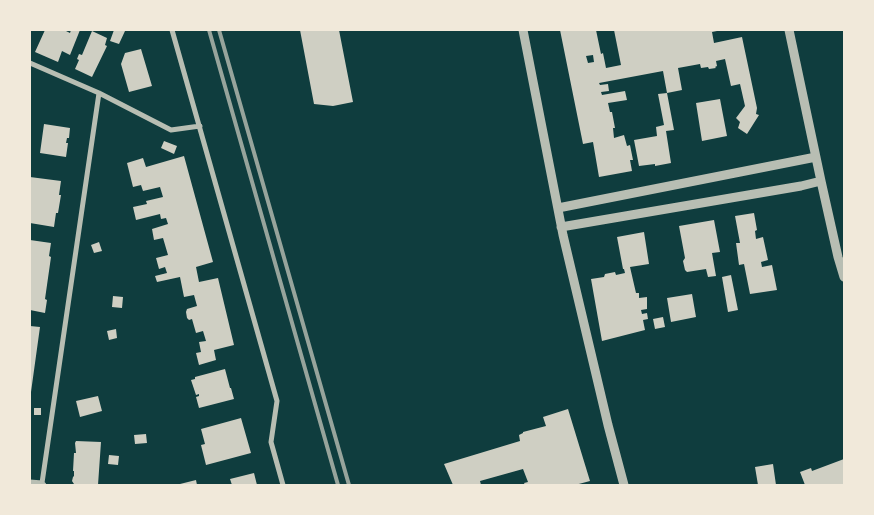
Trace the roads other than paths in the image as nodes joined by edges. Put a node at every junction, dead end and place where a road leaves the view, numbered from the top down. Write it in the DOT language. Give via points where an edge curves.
graph roads {
  1 [pos="172,30"];
  2 [pos="523,30"];
  3 [pos="789,30"];
  4 [pos="30,64"];
  5 [pos="99,93"];
  6 [pos="200,126"];
  7 [pos="816,157"];
  8 [pos="821,181"];
  9 [pos="558,208"];
  10 [pos="561,226"];
  11 [pos="844,277"];
  12 [pos="30,482"];
  13 [pos="43,484"];
  14 [pos="283,485"];
  15 [pos="624,485"];
  1 -- 6 [label="street"];
  2 -- 9 [label="street"];
  3 -- 7 [label="street"];
  4 -- 5 [label="street"];
  5 -- 6 [label="street" via="171,130"];
  5 -- 13 [label="street"];
  6 -- 14 [label="street" via="277,401 271,442"];
  7 -- 8 [label="street"];
  7 -- 9 [label="street"];
  8 -- 10 [label="street"];
  8 -- 11 [label="street"];
  9 -- 10 [label="street"];
  10 -- 15 [label="street"];
  12 -- 13 [label="street"];
}
